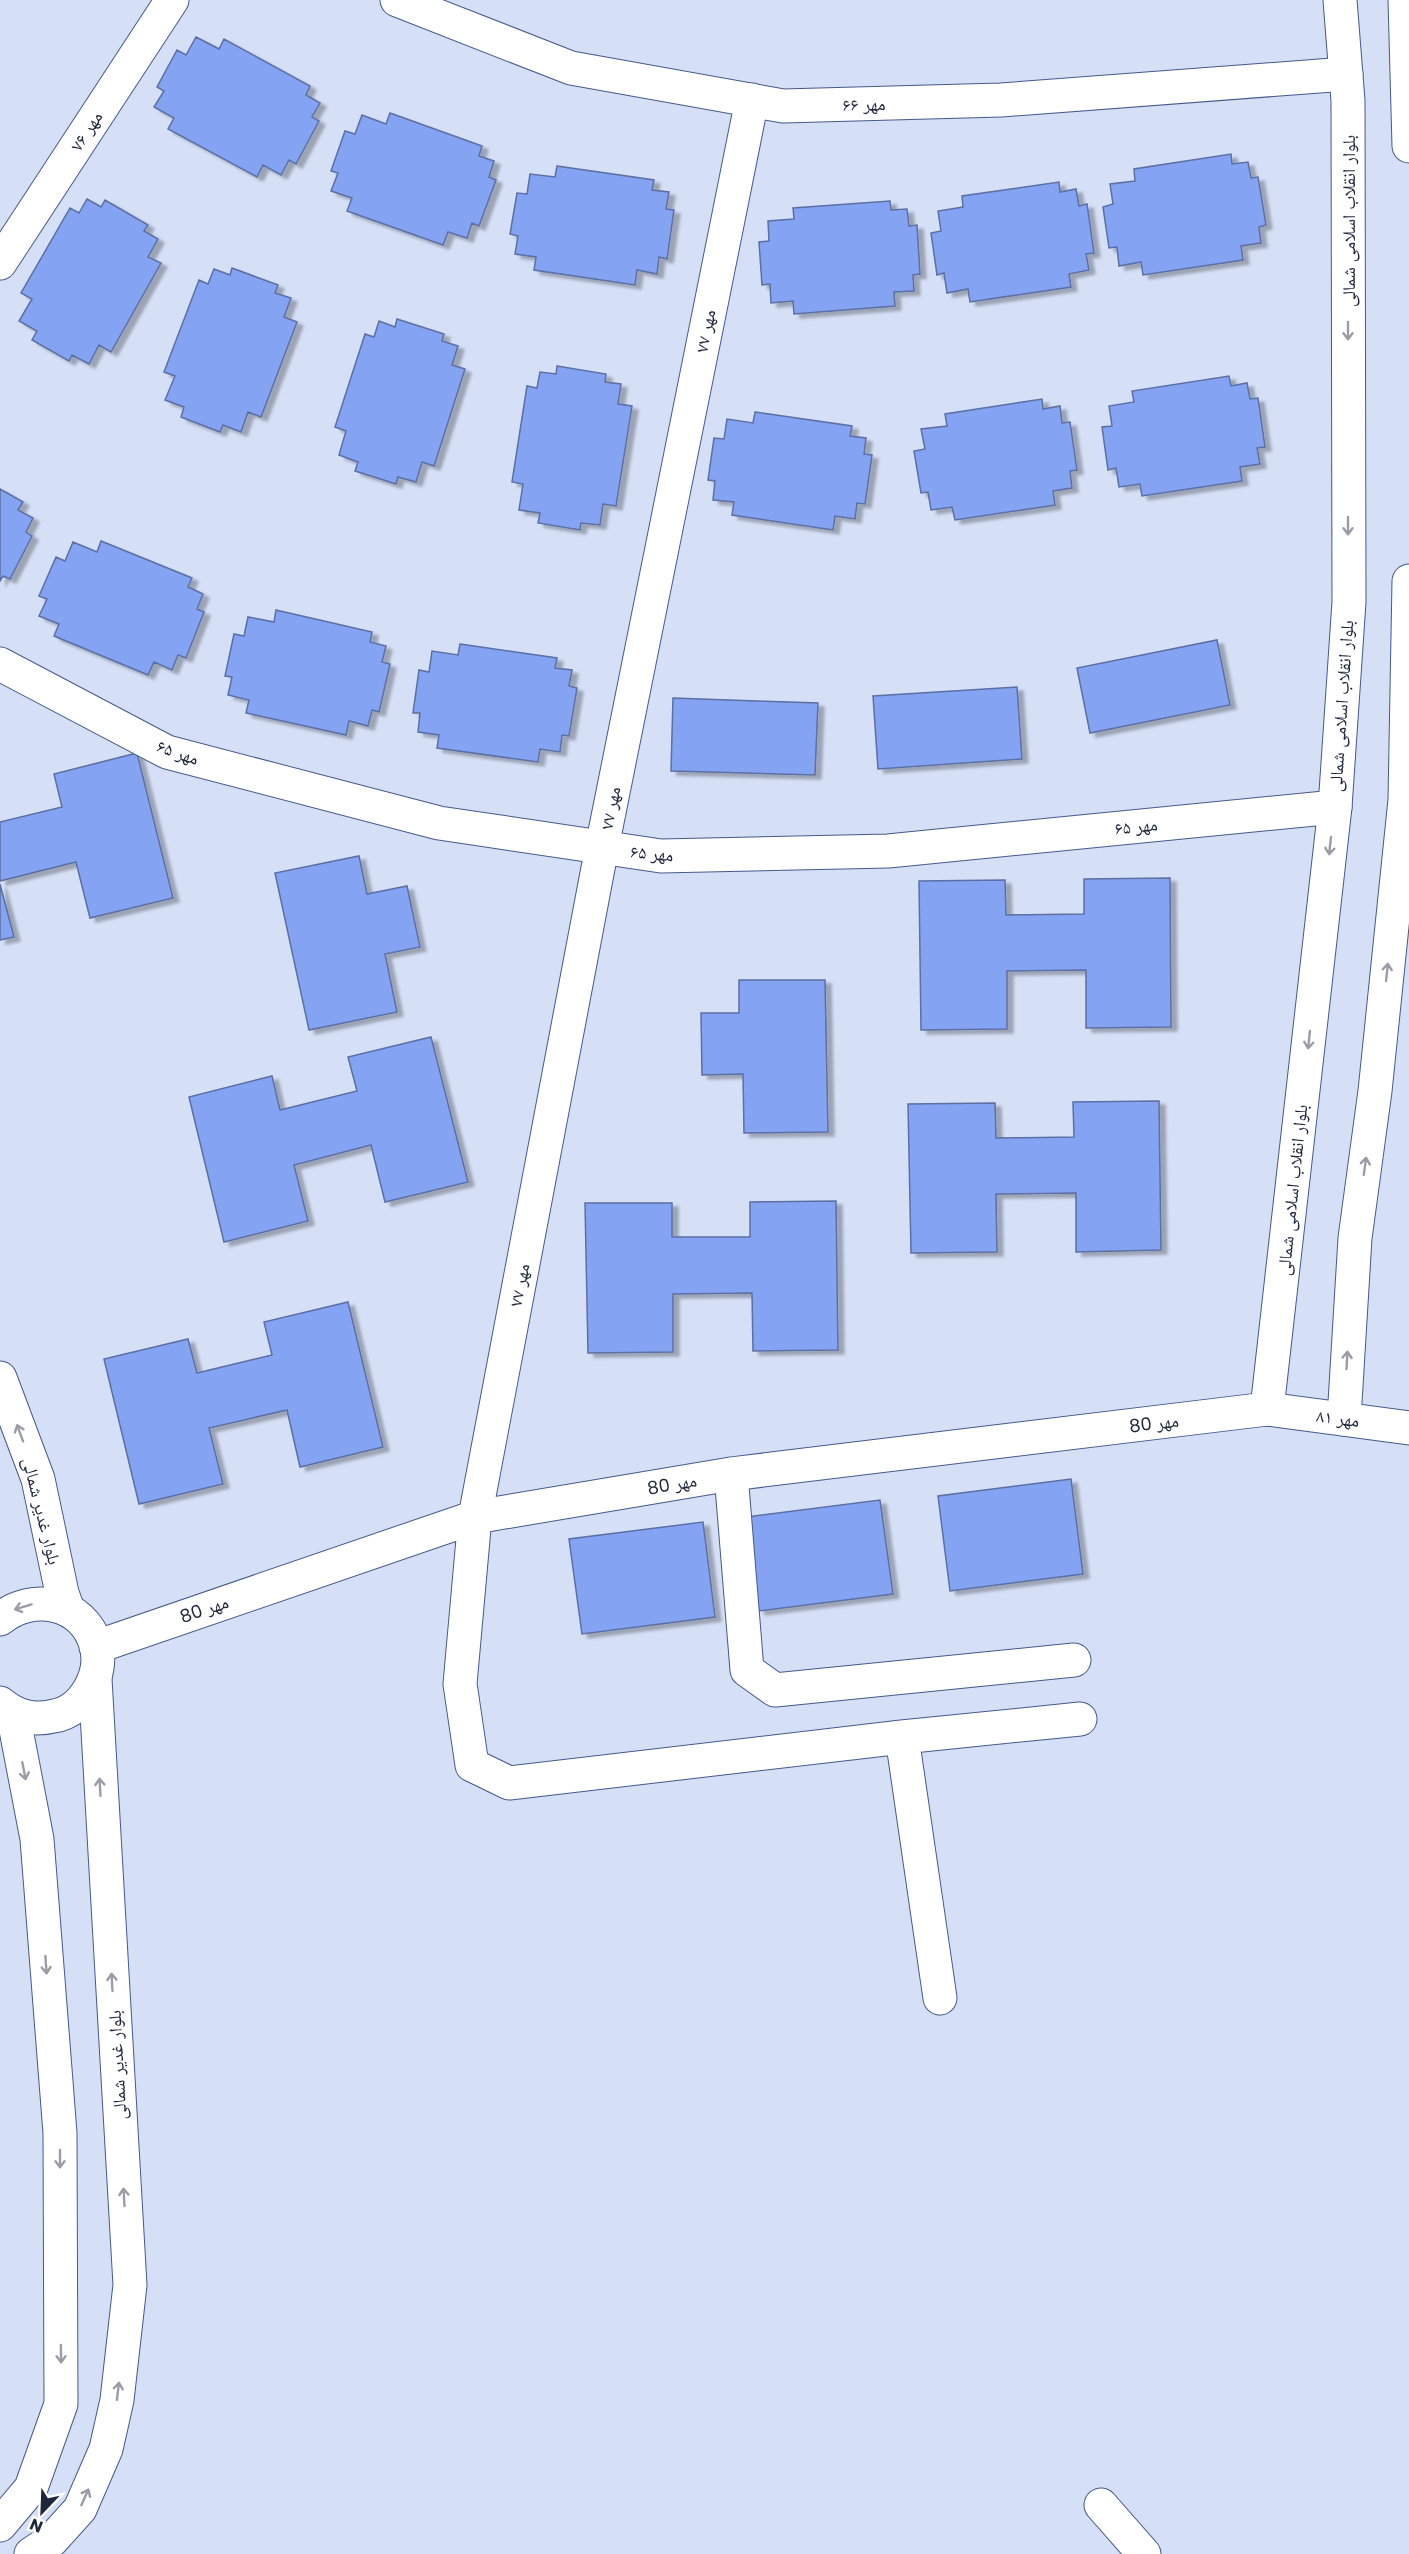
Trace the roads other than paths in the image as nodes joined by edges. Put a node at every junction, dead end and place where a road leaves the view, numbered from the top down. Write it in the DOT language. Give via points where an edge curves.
graph roads {
  1 [pos="172,0"];
  2 [pos="397,0"];
  3 [pos="1340,0"];
  4 [pos="1406,0"];
  5 [pos="1346,74"];
  6 [pos="752,100"];
  7 [pos="1409,146"];
  8 [pos="0,263"];
  9 [pos="1409,581"];
  10 [pos="0,664"];
  11 [pos="1408,694"];
  12 [pos="1335,807"];
  13 [pos="602,847"];
  14 [pos="0,1378"];
  15 [pos="1267,1409"];
  16 [pos="1344,1419"];
  17 [pos="1409,1428"];
  18 [pos="730,1474"];
  19 [pos="475,1517"];
  20 [pos="68,1610"];
  21 [pos="0,1619"];
  22 [pos="96,1647"];
  23 [pos="1074,1660"];
  24 [pos="95,1679"];
  25 [pos="7,1708"];
  26 [pos="1080,1719"];
  27 [pos="902,1737"];
  28 [pos="940,1998"];
  29 [pos="1101,2505"];
  30 [pos="0,2525"];
  31 [pos="31,2554"];
  32 [pos="1144,2554"];
  1 -- 8 [label="street, مهر ۷۶"];
  2 -- 6 [label="street, مهر ۶۶" via="571,68"];
  3 -- 5 [label="street, بلوار انقلاب اسلامی شمالی"];
  4 -- 7 [label="street"];
  5 -- 6 [label="street, مهر ۶۶" via="1001,100 783,105"];
  5 -- 12 [label="street, بلوار انقلاب اسلامی شمالی, one-way" via="1348,602"];
  6 -- 13 [label="street, مهر ۷۷"];
  9 -- 11 [label="street"];
  10 -- 13 [label="street, مهر ۶۵" via="167,752 439,823"];
  16 -- 11 [label="street, one-way" via="1355,1238 1375,1091 1405,800"];
  12 -- 13 [label="street, مهر ۶۵" via="888,850 661,856"];
  12 -- 15 [label="street, بلوار انقلاب اسلامی شمالی, one-way"];
  13 -- 19 [label="street, مهر ۷۷"];
  20 -- 14 [label="street, بلوار غدیر شمالی, one-way" via="38,1479"];
  15 -- 16 [label="street, مهر ۸۱"];
  15 -- 18 [label="street, مهر 80"];
  16 -- 17 [label="street, مهر ۸۱"];
  18 -- 19 [label="street, مهر 80"];
  18 -- 23 [label="street" via="747,1670 775,1690"];
  19 -- 22 [label="street, مهر 80"];
  19 -- 27 [label="street, مهر ۷۷" via="460,1684 472,1765 509,1783"];
  20 -- 21 [label="street, one-way" via="49,1604 29,1604"];
  20 -- 22 [label="street" via="86,1626"];
  22 -- 24 [label="street, بلوار غدیر شمالی"];
  24 -- 25 [label="street" via="82,1701 62,1715 38,1720"];
  31 -- 24 [label="street, بلوار غدیر شمالی, one-way" via="52,2540 80,2509 106,2449 117,2400 130,2285"];
  25 -- 30 [label="street, one-way" via="36,1839 60,2133 62,2404 31,2488"];
  26 -- 27 [label="street"];
  27 -- 28 [label="street"];
  29 -- 32 [label="street"];
}
